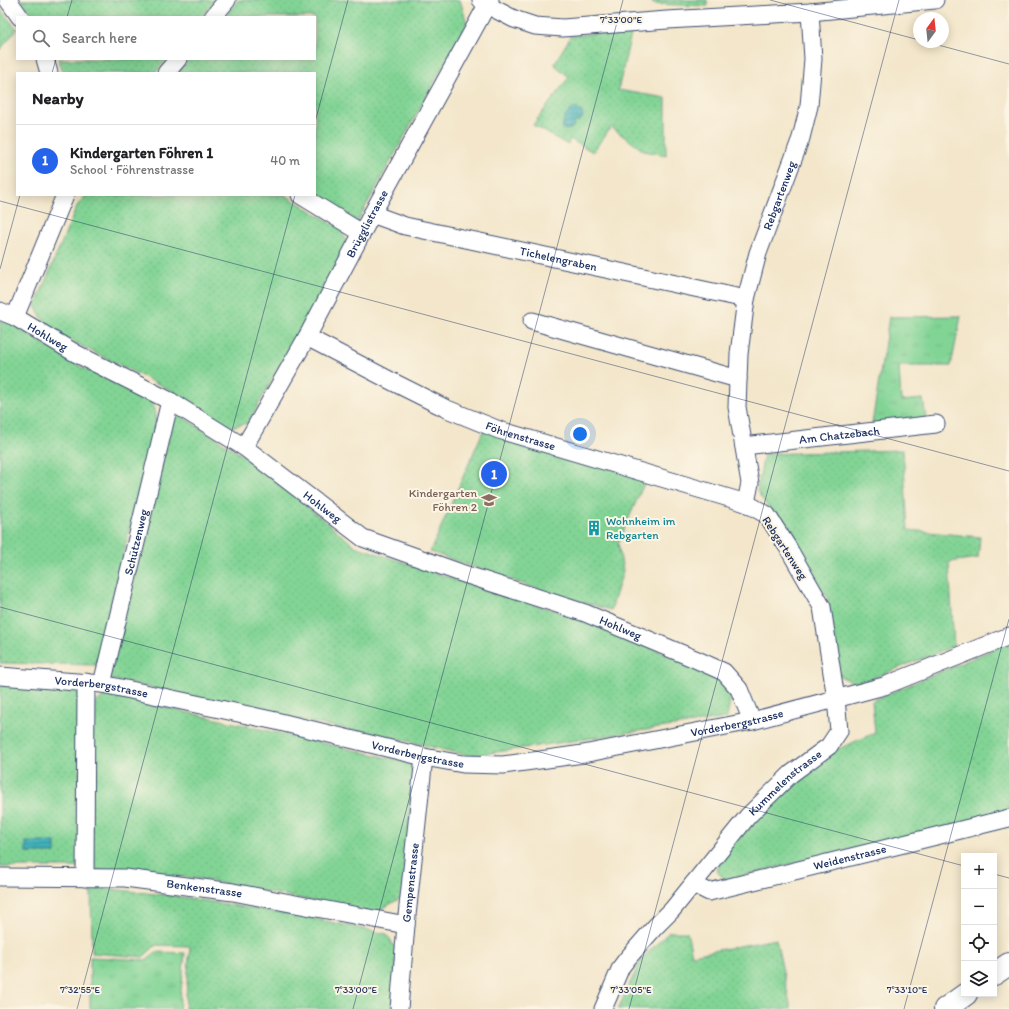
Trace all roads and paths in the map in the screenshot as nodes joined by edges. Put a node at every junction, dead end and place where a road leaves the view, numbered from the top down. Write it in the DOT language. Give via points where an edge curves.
graph roads {
  1 [pos="8,0"];
  2 [pos="227,0"];
  3 [pos="935,0"];
  4 [pos="486,2"];
  5 [pos="810,12"];
  6 [pos="19,16"];
  7 [pos="214,16"];
  8 [pos="45,60"];
  9 [pos="177,60"];
  10 [pos="49,72"];
  11 [pos="167,72"];
  12 [pos="65,196"];
  13 [pos="302,196"];
  14 [pos="372,214"];
  15 [pos="362,233"];
  16 [pos="746,299"];
  17 [pos="8,314"];
  18 [pos="532,321"];
  19 [pos="307,337"];
  20 [pos="738,379"];
  21 [pos="170,401"];
  22 [pos="936,424"];
  23 [pos="744,446"];
  24 [pos="244,447"];
  25 [pos="746,503"];
  26 [pos="1009,636"];
  27 [pos="0,676"];
  28 [pos="94,683"];
  29 [pos="836,699"];
  30 [pos="752,721"];
  31 [pos="424,757"];
  32 [pos="1009,818"];
  33 [pos="0,877"];
  34 [pos="85,878"];
  35 [pos="693,884"];
  36 [pos="406,925"];
  37 [pos="1009,964"];
  38 [pos="997,972"];
  39 [pos="962,997"];
  40 [pos="399,1009"];
  41 [pos="603,1009"];
  42 [pos="945,1009"];
  1 -- 6 [label="street"];
  2 -- 7 [label="street"];
  3 -- 5 [label="street"];
  4 -- 5 [label="street" via="514,19 535,26 563,28"];
  4 -- 14 [label="street, Brügglistrasse"];
  5 -- 16 [label="street, Rebgartenweg" via="813,59 809,106 800,138 758,252"];
  8 -- 10 [label="street"];
  9 -- 11 [label="street"];
  12 -- 17 [label="street, Hohlweg"];
  13 -- 15 [label="street"];
  14 -- 15 [label="street, Brügglistrasse"];
  14 -- 16 [label="street, Tichelengraben" via="405,226"];
  15 -- 19 [label="street, Brügglistrasse"];
  16 -- 20 [label="street, Rebgartenweg" via="738,354"];
  17 -- 21 [label="street, Hohlweg" via="75,353"];
  18 -- 20 [label="street"];
  19 -- 24 [label="street, Brügglistrasse"];
  19 -- 25 [label="street, Föhrenstrasse" via="448,409 499,430"];
  20 -- 23 [label="street, Rebgartenweg" via="737,407"];
  21 -- 24 [label="street, Hohlweg"];
  21 -- 28 [label="street, Schützenweg"];
  22 -- 23 [label="street, Am Chatzebach"];
  23 -- 25 [label="street, Rebgartenweg" via="750,483"];
  24 -- 30 [label="street, Hohlweg" via="363,538 453,571 585,613 724,672 739,689"];
  25 -- 29 [label="street, Rebgartenweg" via="767,515 822,607"];
  26 -- 29 [label="street" via="884,686"];
  27 -- 28 [label="street, Vorderbergstrasse"];
  28 -- 31 [label="street, Vorderbergstrasse" via="276,721"];
  28 -- 34 [label="street, Schützenweg"];
  29 -- 30 [label="street, Vorderbergstrasse"];
  29 -- 35 [label="street, Kummelenstrasse" via="839,731 829,746 791,774 748,816"];
  30 -- 31 [label="street, Vorderbergstrasse" via="583,754 503,765 463,764"];
  31 -- 36 [label="street, Gempenstrasse"];
  32 -- 35 [label="street, Weidenstrasse" via="709,892"];
  33 -- 34 [label="street, Benkenstrasse"];
  34 -- 36 [label="street, Benkenstrasse" via="125,878 233,892"];
  35 -- 41 [label="street, Kummelenstrasse" via="627,959"];
  36 -- 40 [label="street, Gempenstrasse"];
  37 -- 38 [label="main road"];
  39 -- 42 [label="main road"];
}
